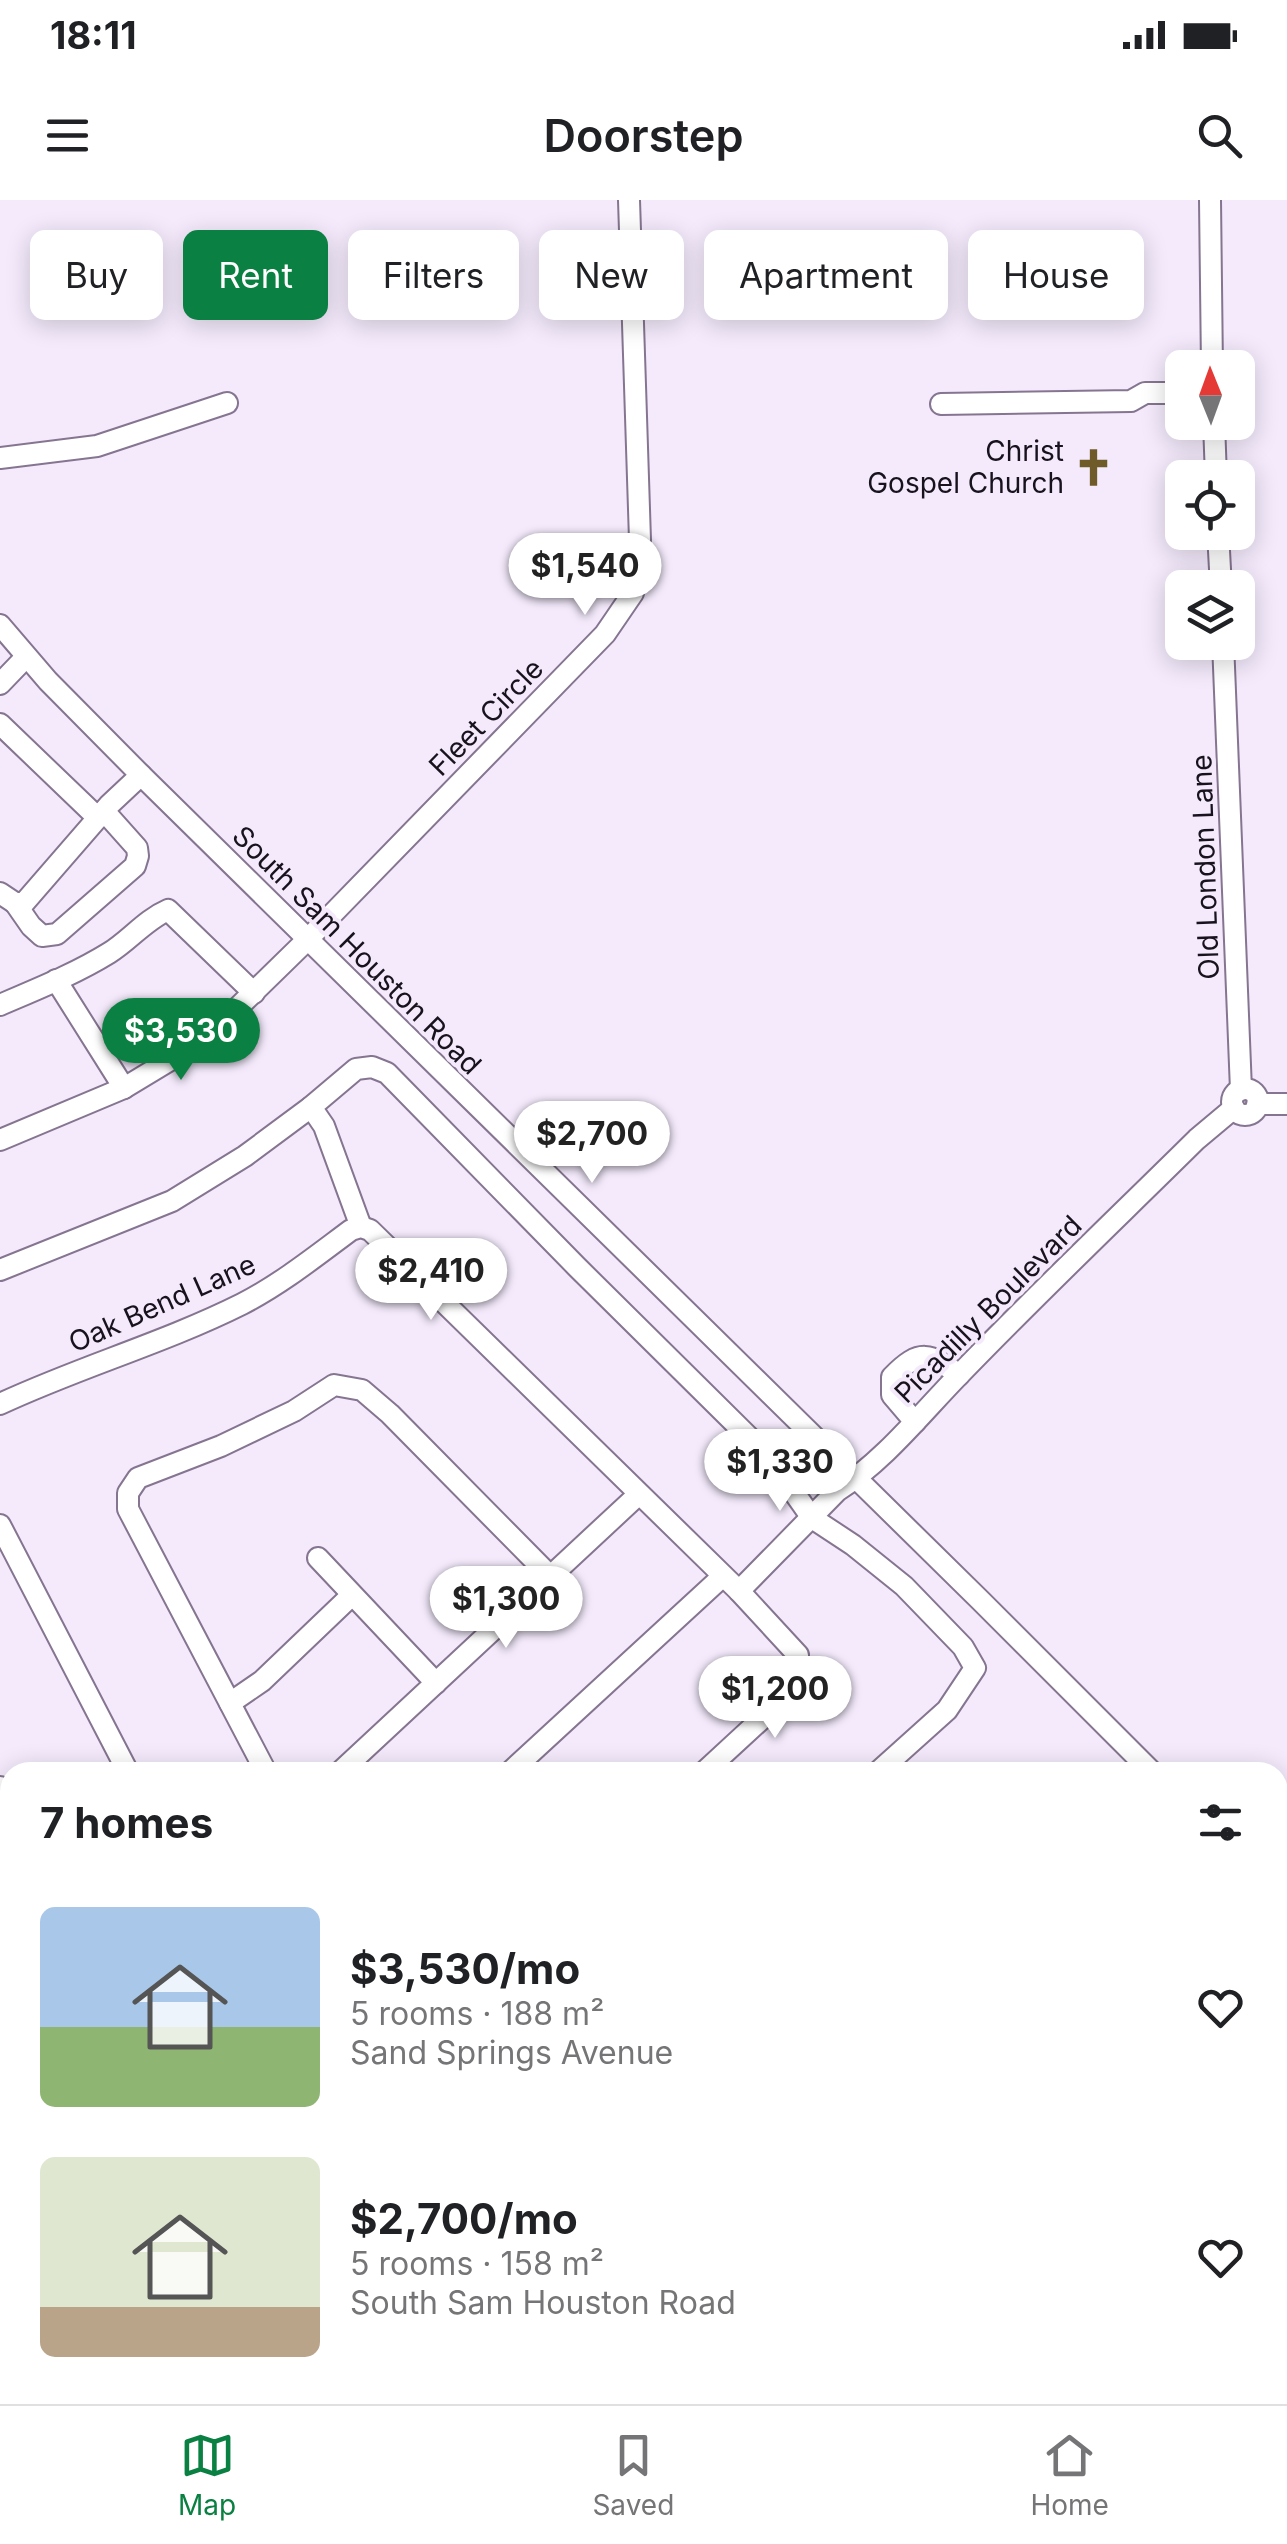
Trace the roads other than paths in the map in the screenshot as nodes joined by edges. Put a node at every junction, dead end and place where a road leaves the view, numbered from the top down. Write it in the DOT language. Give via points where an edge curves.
graph roads {
  1 [pos="629,200"];
  2 [pos="1210,200"];
  3 [pos="1212,350"];
  4 [pos="1165,393"];
  5 [pos="227,403"];
  6 [pos="941,404"];
  7 [pos="0,458"];
  8 [pos="0,625"];
  9 [pos="26,657"];
  10 [pos="1224,660"];
  11 [pos="0,684"];
  12 [pos="0,724"];
  13 [pos="141,775"];
  14 [pos="101,815"];
  15 [pos="7,898"];
  16 [pos="307,940"];
  17 [pos="56,980"];
  18 [pos="254,993"];
  19 [pos="0,1005"];
  20 [pos="124,1088"];
  21 [pos="1244,1101"];
  22 [pos="1287,1104"];
  23 [pos="310,1108"];
  24 [pos="0,1140"];
  25 [pos="361,1227"];
  26 [pos="0,1270"];
  27 [pos="959,1375"];
  28 [pos="0,1404"];
  29 [pos="915,1422"];
  30 [pos="856,1480"];
  31 [pos="638,1494"];
  32 [pos="812,1518"];
  33 [pos="0,1525"];
  34 [pos="318,1558"];
  35 [pos="550,1575"];
  36 [pos="731,1583"];
  37 [pos="352,1595"];
  38 [pos="436,1683"];
  39 [pos="230,1704"];
  40 [pos="123,1762"];
  41 [pos="261,1762"];
  42 [pos="351,1762"];
  43 [pos="522,1762"];
  44 [pos="715,1762"];
  45 [pos="889,1762"];
  46 [pos="1142,1762"];
  1 -- 16 [label="street, Fleet Circle" via="640,540 632,593 605,634"];
  2 -- 3 [label="street"];
  4 -- 6 [label="street" via="1132,401"];
  5 -- 7 [label="street" via="97,446"];
  8 -- 9 [label="street, South Sam Houston Road"];
  9 -- 11 [label="street"];
  9 -- 13 [label="street, South Sam Houston Road"];
  10 -- 21 [label="street, Old London Lane"];
  12 -- 14 [label="street"];
  13 -- 14 [label="street"];
  13 -- 16 [label="street, South Sam Houston Road"];
  14 -- 15 [label="street" via="24,903"];
  14 -- 15 [label="street" via="137,848 135,866 57,934 42,936"];
  16 -- 18 [label="street, Fleet Circle"];
  16 -- 30 [label="street, South Sam Houston Road"];
  17 -- 18 [label="street" via="112,951 168,910"];
  17 -- 19 [label="street"];
  17 -- 20 [label="street"];
  18 -- 20 [label="street, Fleet Circle" via="178,1056"];
  20 -- 24 [label="street, Fleet Circle"];
  21 -- 22 [label="street"];
  21 -- 27 [label="street, Picadilly Boulevard" via="1197,1139"];
  23 -- 25 [label="street" via="324,1126"];
  23 -- 26 [label="street" via="172,1200"];
  23 -- 32 [label="street" via="356,1070 372,1066 386,1072 769,1457"];
  25 -- 28 [label="street, Oak Bend Lane" via="244,1303"];
  25 -- 31 [label="street" via="378,1236"];
  27 -- 29 [label="street, Picadilly Boulevard"];
  27 -- 29 [label="street" via="935,1356 903,1365 892,1377 892,1396"];
  29 -- 30 [label="street, Picadilly Boulevard"];
  30 -- 32 [label="street, Picadilly Boulevard"];
  30 -- 46 [label="street, South Sam Houston Road"];
  31 -- 35 [label="street"];
  31 -- 36 [label="street"];
  32 -- 36 [label="street, Picadilly Boulevard"];
  32 -- 45 [label="street" via="904,1586 964,1647 975,1668 947,1710"];
  33 -- 40 [label="street"];
  34 -- 37 [label="street"];
  35 -- 38 [label="street"];
  35 -- 39 [label="street" via="390,1414 362,1390 334,1386 250,1432 138,1478 128,1493 128,1509"];
  36 -- 43 [label="street, Picadilly Boulevard"];
  36 -- 44 [label="street" via="798,1656 798,1676 792,1690"];
  37 -- 38 [label="street"];
  37 -- 39 [label="street"];
  38 -- 42 [label="street"];
  39 -- 41 [label="street"];
}
